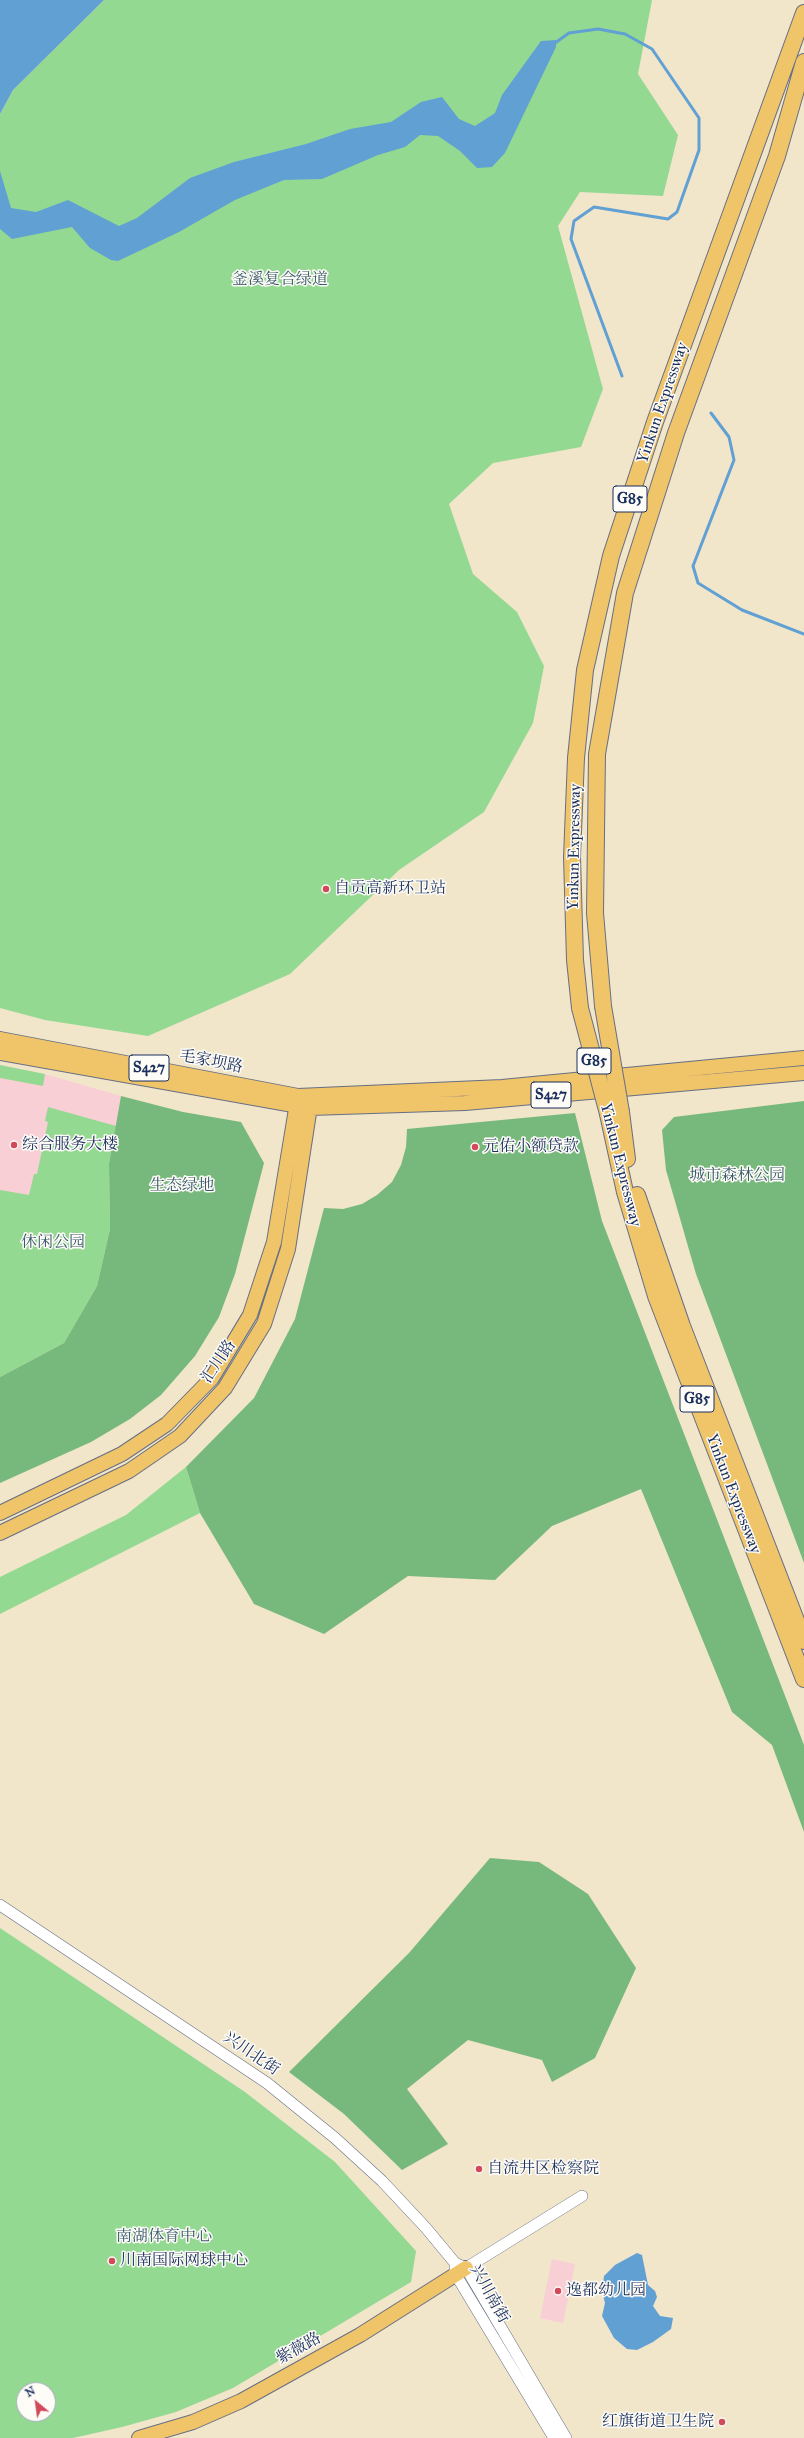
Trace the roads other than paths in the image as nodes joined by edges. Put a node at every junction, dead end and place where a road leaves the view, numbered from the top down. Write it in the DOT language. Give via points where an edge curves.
graph roads {
  1 [pos="804,13"];
  2 [pos="804,62"];
  3 [pos="0,1039"];
  4 [pos="0,1053"];
  5 [pos="804,1058"];
  6 [pos="804,1073"];
  7 [pos="304,1102"];
  8 [pos="614,1113"];
  9 [pos="0,1513"];
  10 [pos="0,1534"];
  11 [pos="804,1641"];
  12 [pos="804,1679"];
  13 [pos="0,1905"];
  14 [pos="582,2196"];
  15 [pos="459,2269"];
  16 [pos="138,2438"];
  17 [pos="554,2438"];
  18 [pos="566,2438"];
  1 -- 8 [label="highway, Yinkun Expressway / G85, bridge" via="655,422 611,556 587,662 576,758 572,857 576,960 580,1008"];
  2 -- 8 [label="highway, Yinkun Expressway / G85, bridge" via="777,156 676,433 625,593 597,754 595,913"];
  3 -- 7 [label="main road, 毛家坝路 / S427"];
  4 -- 7 [label="main road, 毛家坝路 / S427"];
  5 -- 7 [label="main road, S427" via="502,1087"];
  6 -- 7 [label="main road, S427" via="465,1103"];
  7 -- 9 [label="main road, 汇川路" via="274,1242 250,1315 212,1378 167,1424 122,1454"];
  7 -- 10 [label="main road, 汇川路" via="288,1249 264,1324 224,1388 180,1436 129,1471"];
  8 -- 11 [label="highway, Yinkun Expressway / G85" via="637,1196 682,1326"];
  8 -- 12 [label="highway, Yinkun Expressway / G85" via="625,1192 656,1296"];
  13 -- 15 [label="street, 兴川北街" via="267,2083 335,2138 382,2181 426,2228"];
  14 -- 15 [label="street"];
  15 -- 16 [label="main road, 紫薇路" via="360,2335 241,2401 193,2422"];
  15 -- 17 [label="street, 兴川南街"];
  15 -- 18 [label="street, 兴川南街"];
}
